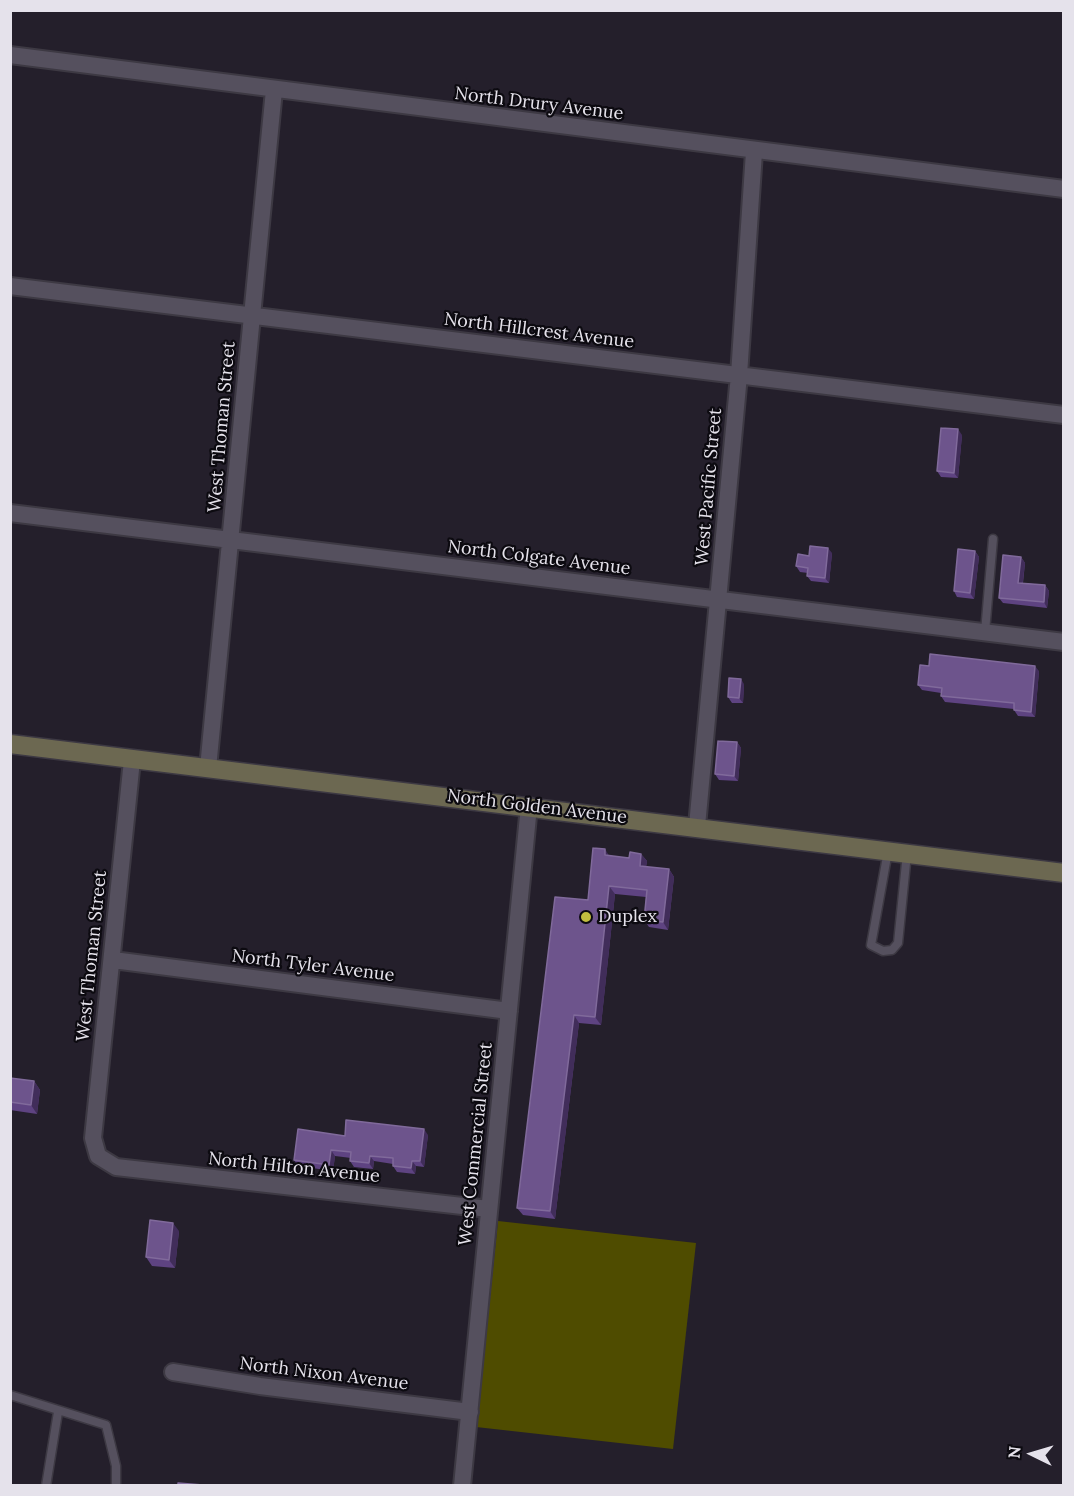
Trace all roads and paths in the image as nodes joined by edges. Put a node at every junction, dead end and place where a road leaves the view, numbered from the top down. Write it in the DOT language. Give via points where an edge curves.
graph roads {
  1 [pos="10,55"];
  2 [pos="274,90"];
  3 [pos="754,152"];
  4 [pos="1064,189"];
  5 [pos="10,286"];
  6 [pos="252,316"];
  7 [pos="739,375"];
  8 [pos="1064,415"];
  9 [pos="10,513"];
  10 [pos="232,540"];
  11 [pos="993,540"];
  12 [pos="719,599"];
  13 [pos="985,632"];
  14 [pos="1064,642"];
  15 [pos="10,744"];
  16 [pos="132,760"];
  17 [pos="208,768"];
  18 [pos="529,806"];
  19 [pos="697,826"];
  20 [pos="888,850"];
  21 [pos="907,853"];
  22 [pos="1064,873"];
  23 [pos="113,960"];
  24 [pos="509,1011"];
  25 [pos="99,1156"];
  26 [pos="489,1209"];
  27 [pos="173,1371"];
  28 [pos="10,1395"];
  29 [pos="58,1412"];
  30 [pos="470,1412"];
  31 [pos="46,1485"];
  32 [pos="116,1485"];
  33 [pos="462,1485"];
  1 -- 2 [label="street, North Drury Avenue"];
  2 -- 3 [label="street, North Drury Avenue"];
  2 -- 6 [label="street, West Thoman Street"];
  3 -- 4 [label="street, North Drury Avenue"];
  3 -- 7 [label="street, West Pacific Street"];
  5 -- 6 [label="street, North Hillcrest Avenue"];
  6 -- 7 [label="street, North Hillcrest Avenue"];
  6 -- 10 [label="street, West Thoman Street"];
  7 -- 8 [label="street, North Hillcrest Avenue"];
  7 -- 12 [label="street, West Pacific Street"];
  9 -- 10 [label="street, North Colgate Avenue"];
  10 -- 12 [label="street, North Colgate Avenue"];
  10 -- 17 [label="street, West Thoman Street"];
  11 -- 13 [label="lane"];
  12 -- 13 [label="street, North Colgate Avenue"];
  12 -- 19 [label="street, West Pacific Street"];
  13 -- 14 [label="street, North Colgate Avenue"];
  15 -- 16 [label="street, North Golden Avenue"];
  16 -- 17 [label="street, North Golden Avenue"];
  16 -- 23 [label="street, West Thoman Street"];
  17 -- 18 [label="street, North Golden Avenue"];
  18 -- 19 [label="street, North Golden Avenue"];
  18 -- 24 [label="street, West Commercial Street"];
  19 -- 20 [label="street, North Golden Avenue"];
  20 -- 21 [label="street, North Golden Avenue"];
  20 -- 21 [label="lane" via="871,945 884,951 892,950 898,942"];
  21 -- 22 [label="street, North Golden Avenue"];
  23 -- 24 [label="street, North Tyler Avenue"];
  23 -- 25 [label="street, West Thoman Street" via="93,1138"];
  24 -- 26 [label="street, West Commercial Street"];
  25 -- 26 [label="street, North Hilton Avenue" via="116,1167"];
  26 -- 30 [label="street, West Commercial Street"];
  27 -- 30 [label="street, North Nixon Avenue"];
  28 -- 29 [label="lane"];
  29 -- 31 [label="lane"];
  29 -- 32 [label="lane" via="106,1425 116,1466"];
  30 -- 33 [label="street, West Commercial Street"];
}
